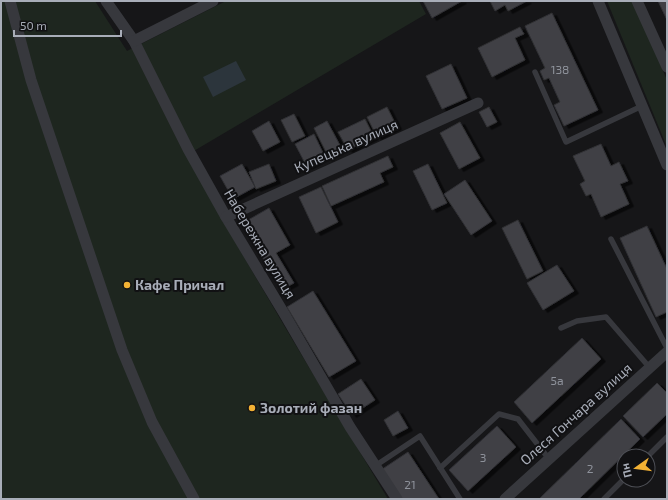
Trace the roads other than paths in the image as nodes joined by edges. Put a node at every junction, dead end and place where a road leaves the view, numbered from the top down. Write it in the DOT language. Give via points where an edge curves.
graph roads {
  1 [pos="10,1"];
  2 [pos="106,1"];
  3 [pos="212,1"];
  4 [pos="598,1"];
  5 [pos="637,1"];
  6 [pos="134,41"];
  7 [pos="667,67"];
  8 [pos="535,72"];
  9 [pos="478,103"];
  10 [pos="642,106"];
  11 [pos="667,165"];
  12 [pos="226,217"];
  13 [pos="611,239"];
  14 [pos="561,328"];
  15 [pos="667,348"];
  16 [pos="667,352"];
  17 [pos="650,368"];
  18 [pos="667,437"];
  19 [pos="656,448"];
  20 [pos="549,459"];
  21 [pos="375,466"];
  22 [pos="440,468"];
  23 [pos="616,487"];
  24 [pos="194,499"];
  25 [pos="397,499"];
  26 [pos="460,499"];
  27 [pos="505,499"];
  28 [pos="604,499"];
  1 -- 24 [label="street" via="31,80 122,350 152,422"];
  2 -- 6 [label="street, Набережна вулиця"];
  3 -- 6 [label="street"];
  4 -- 10 [label="street"];
  5 -- 7 [label="street"];
  6 -- 12 [label="street, Набережна вулиця" via="188,149"];
  8 -- 10 [label="lane" via="566,142"];
  9 -- 12 [label="street, Купецька вулиця"];
  10 -- 11 [label="street"];
  12 -- 21 [label="street, Набережна вулиця"];
  13 -- 15 [label="lane"];
  14 -- 17 [label="lane" via="577,321 606,317"];
  16 -- 17 [label="street, Олеся Гончара вулиця"];
  17 -- 20 [label="street, Олеся Гончара вулиця"];
  18 -- 19 [label="lane"];
  20 -- 22 [label="lane" via="518,418 499,414"];
  20 -- 27 [label="street, Олеся Гончара вулиця"];
  21 -- 22 [label="lane" via="420,436"];
  21 -- 25 [label="street, Набережна вулиця"];
  22 -- 26 [label="lane"];
  23 -- 28 [label="lane"];
}
